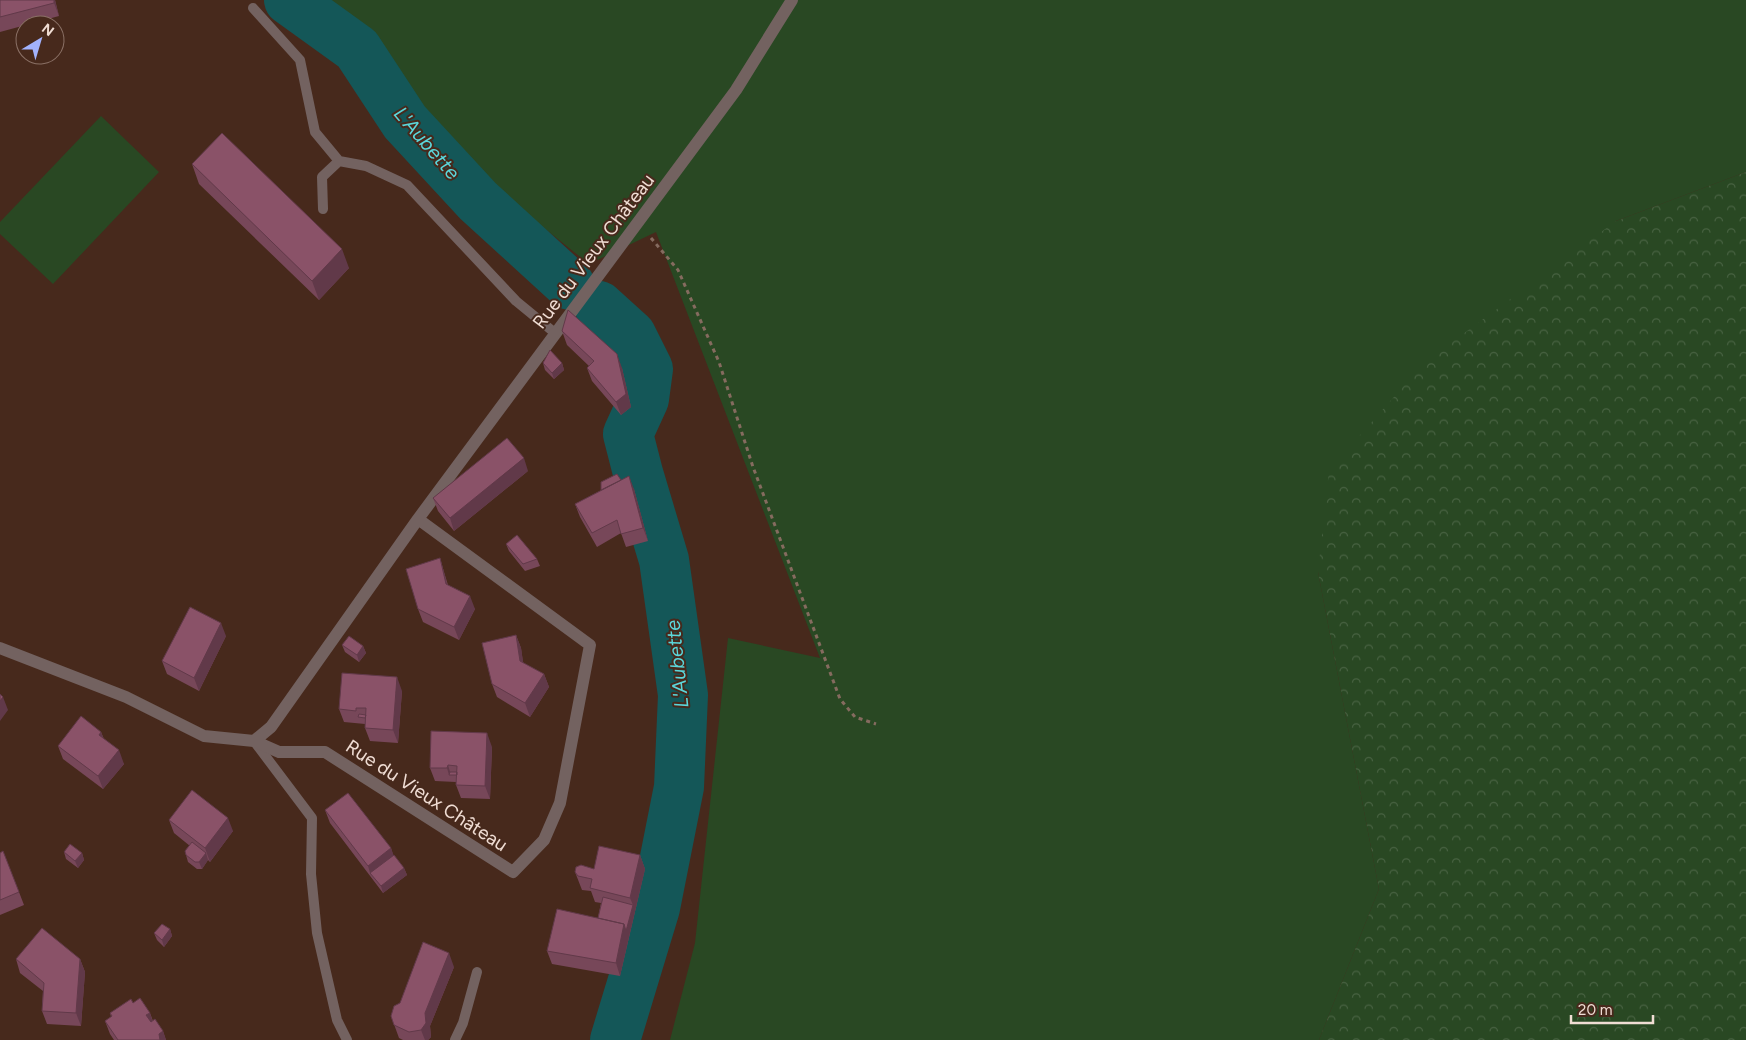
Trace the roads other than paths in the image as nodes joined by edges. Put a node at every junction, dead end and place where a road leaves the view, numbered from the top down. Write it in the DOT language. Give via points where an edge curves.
graph roads {
  1 [pos="792,0"];
  2 [pos="253,8"];
  3 [pos="339,161"];
  4 [pos="323,209"];
  5 [pos="555,333"];
  6 [pos="418,519"];
  7 [pos="0,648"];
  8 [pos="254,741"];
  9 [pos="477,972"];
  10 [pos="347,1040"];
  11 [pos="454,1040"];
  1 -- 5 [label="street, Rue du Vieux Château" via="736,90"];
  2 -- 3 [label="lane" via="300,60 315,132"];
  3 -- 4 [label="lane" via="322,177"];
  3 -- 5 [label="lane" via="366,166 407,185 516,301"];
  5 -- 6 [label="street, Rue du Vieux Château"];
  6 -- 8 [label="street, Rue du Vieux Château" via="271,727"];
  6 -- 8 [label="street, Rue du Vieux Château" via="590,645 560,803 544,840 513,872 325,752 279,752"];
  7 -- 8 [label="street, Rue du Vieux Château" via="126,696 204,736"];
  8 -- 10 [label="lane" via="312,818 311,874 318,933 337,1020"];
  9 -- 11 [label="lane" via="463,1023"];
}
